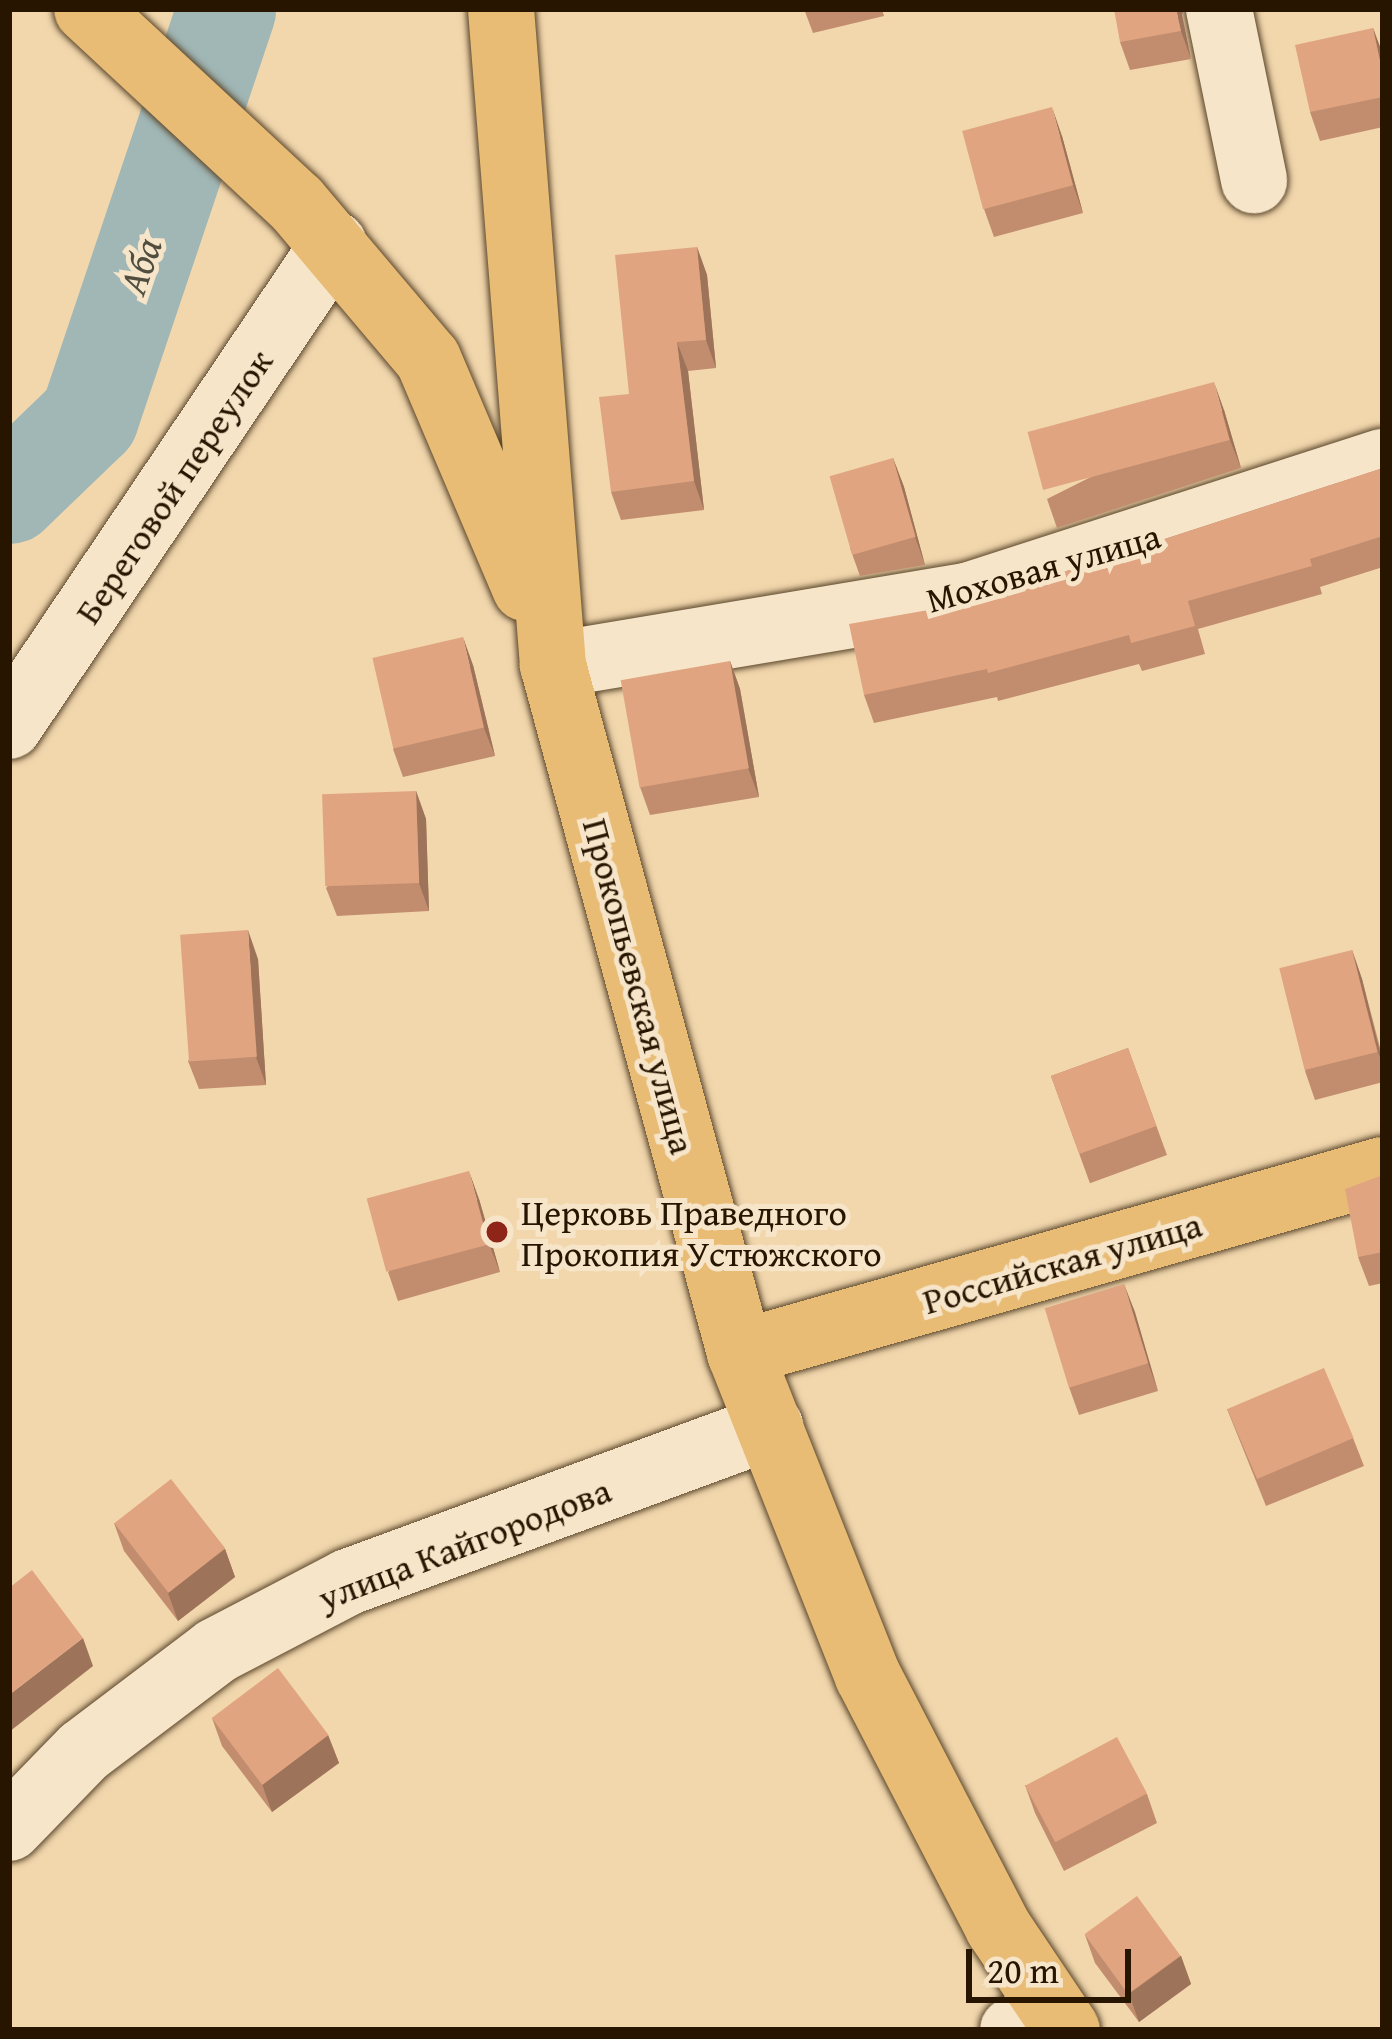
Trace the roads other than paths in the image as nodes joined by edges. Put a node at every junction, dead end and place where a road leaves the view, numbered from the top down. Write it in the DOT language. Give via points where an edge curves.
graph roads {
  1 [pos="87,9"];
  2 [pos="501,9"];
  3 [pos="1220,9"];
  4 [pos="1254,180"];
  5 [pos="315,224"];
  6 [pos="1383,462"];
  7 [pos="553,665"];
  8 [pos="9,726"];
  9 [pos="1383,1170"];
  10 [pos="740,1353"];
  11 [pos="770,1427"];
  12 [pos="9,1828"];
  13 [pos="1043,2023"];
  1 -- 5 [label="main road"];
  2 -- 7 [label="main road, Прокопьевская улица"];
  3 -- 4 [label="street"];
  5 -- 7 [label="main road" via="428,359 493,502"];
  5 -- 8 [label="street, Береговой переулок"];
  6 -- 7 [label="street, Моховая улица" via="967,596"];
  7 -- 10 [label="main road, Прокопьевская улица"];
  9 -- 10 [label="main road, Российская улица"];
  10 -- 11 [label="main road, Прокопьевская улица"];
  11 -- 12 [label="street, улица Кайгородова" via="349,1582 216,1651 84,1751"];
  11 -- 13 [label="main road, Прокопьевская улица" via="868,1676"];
}
